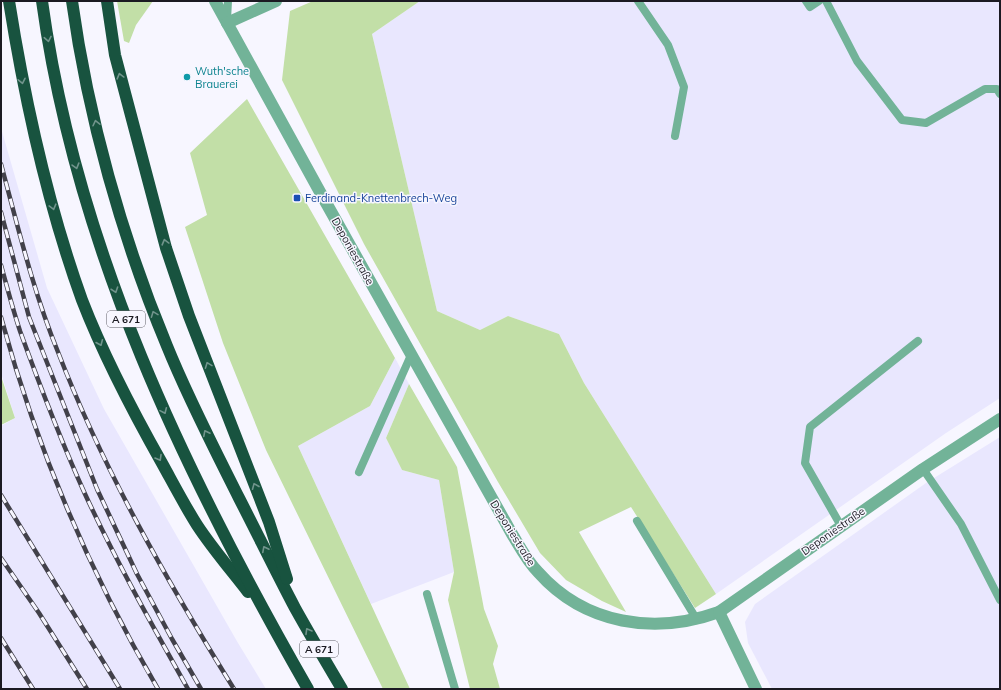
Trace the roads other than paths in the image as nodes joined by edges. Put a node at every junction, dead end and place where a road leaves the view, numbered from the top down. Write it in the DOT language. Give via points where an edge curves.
graph roads {
  1 [pos="9,1"];
  2 [pos="42,1"];
  3 [pos="72,1"];
  4 [pos="107,1"];
  5 [pos="215,1"];
  6 [pos="228,1"];
  7 [pos="276,1"];
  8 [pos="638,1"];
  9 [pos="806,1"];
  10 [pos="819,1"];
  11 [pos="826,1"];
  12 [pos="227,23"];
  13 [pos="1000,94"];
  14 [pos="675,136"];
  15 [pos="918,341"];
  16 [pos="411,355"];
  17 [pos="1000,419"];
  18 [pos="923,469"];
  19 [pos="359,472"];
  20 [pos="637,520"];
  21 [pos="840,526"];
  22 [pos="427,594"];
  23 [pos="1000,600"];
  24 [pos="296,608"];
  25 [pos="719,612"];
  26 [pos="267,617"];
  27 [pos="697,620"];
  28 [pos="308,689"];
  29 [pos="342,689"];
  30 [pos="455,689"];
  31 [pos="756,689"];
  1 -- 26 [label="highway, one-way" via="21,75 37,148 54,214 82,300 106,357 140,424 197,524"];
  2 -- 26 [label="highway, A 671, one-way" via="58,92 74,160 116,294 176,437"];
  24 -- 3 [label="highway, A 671, one-way" via="202,425 142,282 102,151 86,84"];
  24 -- 4 [label="highway, one-way" via="270,522 189,316 166,248 115,55"];
  5 -- 12 [label="street"];
  6 -- 12 [label="lane"];
  7 -- 12 [label="street"];
  8 -- 14 [label="lane" via="668,44 684,87"];
  9 -- 10 [label="lane" via="810,7"];
  11 -- 13 [label="lane" via="857,61 902,120 926,123 985,90 997,89"];
  12 -- 16 [label="street, Deponiestraße"];
  15 -- 21 [label="lane" via="810,427 805,463"];
  16 -- 19 [label="lane"];
  16 -- 27 [label="street, Deponiestraße" via="512,534 538,573 565,596 602,615 621,621 661,625"];
  17 -- 18 [label="street, Deponiestraße"];
  18 -- 21 [label="street, Deponiestraße"];
  18 -- 23 [label="lane" via="961,524"];
  20 -- 27 [label="lane"];
  21 -- 25 [label="street, Deponiestraße"];
  22 -- 30 [label="lane"];
  29 -- 24 [label="highway, A 671, one-way"];
  25 -- 27 [label="street, Deponiestraße"];
  25 -- 31 [label="street"];
  26 -- 28 [label="highway, A 671"];
}
